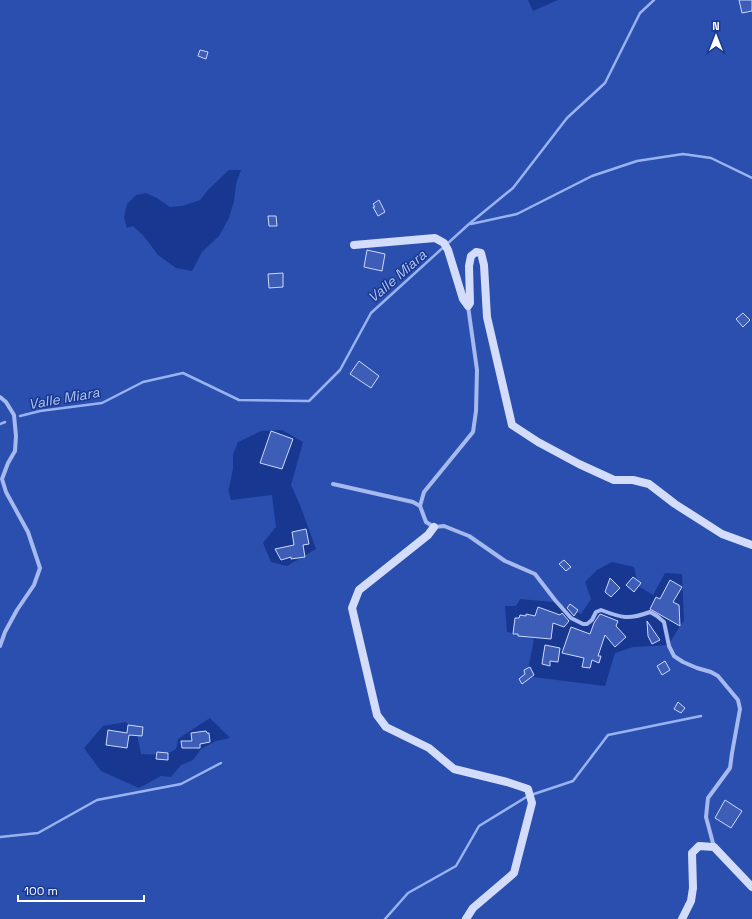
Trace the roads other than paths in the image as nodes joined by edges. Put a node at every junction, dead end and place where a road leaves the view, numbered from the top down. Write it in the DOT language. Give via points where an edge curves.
graph roads {
  1 [pos="354,245"];
  2 [pos="468,306"];
  3 [pos="0,397"];
  4 [pos="333,484"];
  5 [pos="420,506"];
  6 [pos="434,527"];
  7 [pos="752,545"];
  8 [pos="0,646"];
  9 [pos="714,847"];
  10 [pos="752,887"];
  11 [pos="466,919"];
  12 [pos="682,919"];
  1 -- 2 [label="street" via="435,238 446,246 463,299"];
  2 -- 5 [label="street" via="478,370 473,432 424,492"];
  2 -- 7 [label="street" via="469,266 471,256 476,252 481,253 484,265 487,317 512,425 558,453 614,480 633,480 649,484 722,534"];
  3 -- 8 [label="street" via="14,415 16,436 15,451 2,479 6,492 28,532 40,568 34,585 17,610"];
  4 -- 5 [label="street" via="413,502"];
  5 -- 6 [label="street" via="426,522"];
  6 -- 9 [label="street" via="444,526 469,536 505,561 535,574 570,618 583,624 587,624 596,612 601,610 622,617 636,617 650,612 664,622 674,656 718,676 738,700 740,710 730,768 708,798 706,817"];
  6 -- 11 [label="street" via="428,535 359,590 352,608 377,715 386,727 429,748 454,769 528,790 532,804 514,873 474,908"];
  9 -- 10 [label="street"];
  9 -- 12 [label="street" via="699,846 692,853 693,888 691,901"];
}
